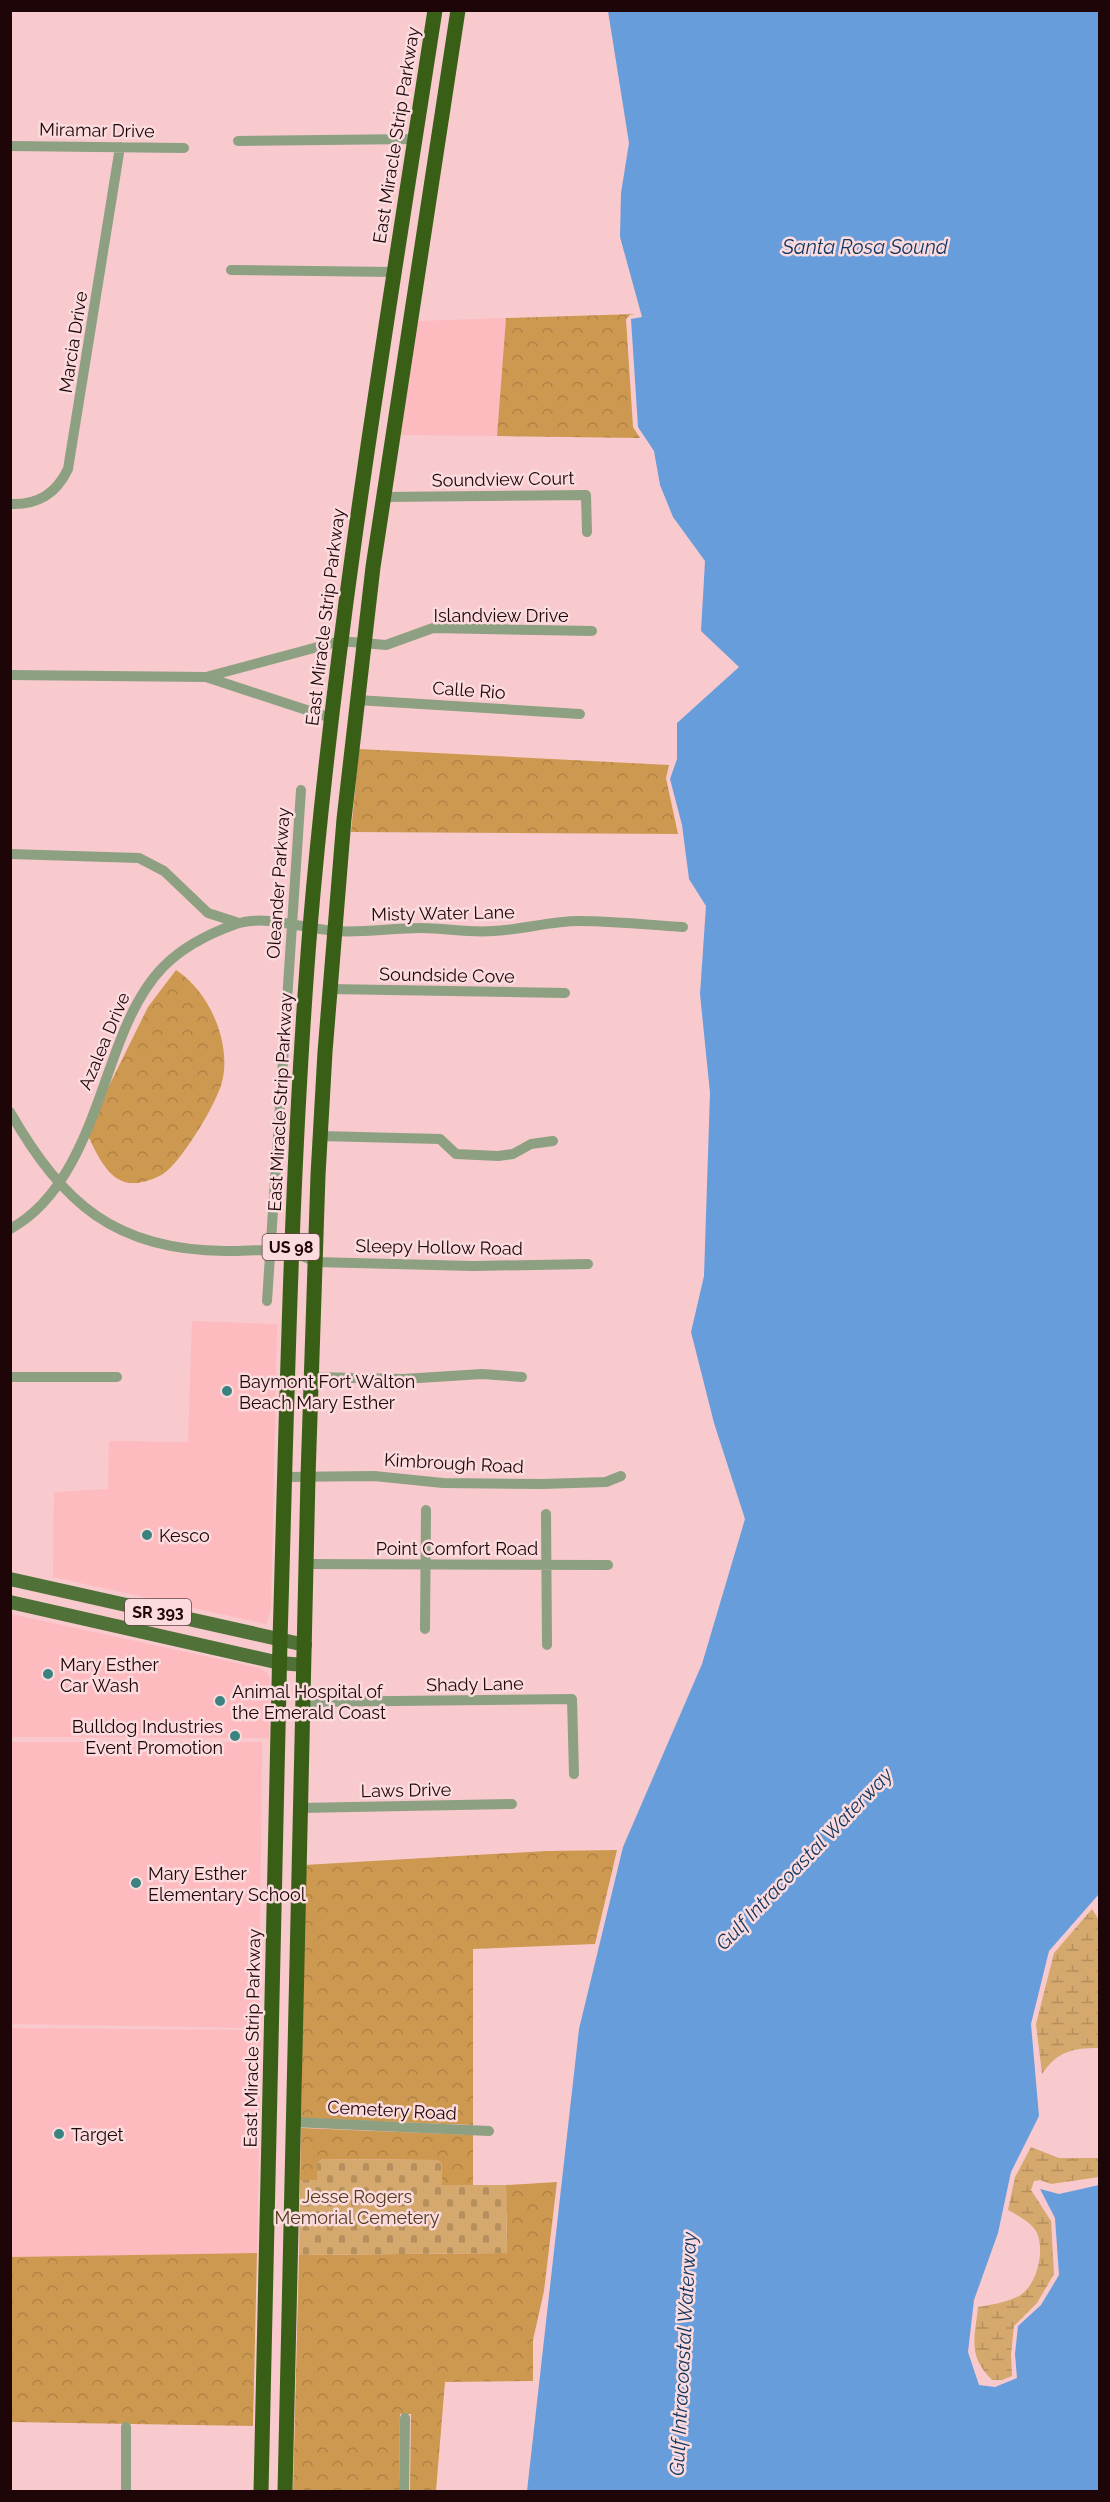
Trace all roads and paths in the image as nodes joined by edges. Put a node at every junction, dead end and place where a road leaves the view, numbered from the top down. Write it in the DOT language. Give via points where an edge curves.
graph roads {
  1 [pos="435,10"];
  2 [pos="458,10"];
  3 [pos="415,139"];
  4 [pos="238,141"];
  5 [pos="438,143"];
  6 [pos="10,146"];
  7 [pos="120,147"];
  8 [pos="184,148"];
  9 [pos="231,270"];
  10 [pos="394,272"];
  11 [pos="373,409"];
  12 [pos="396,411"];
  13 [pos="383,497"];
  14 [pos="10,504"];
  15 [pos="588,532"];
  16 [pos="592,631"];
  17 [pos="340,641"];
  18 [pos="364,644"];
  19 [pos="10,675"];
  20 [pos="206,677"];
  21 [pos="357,700"];
  22 [pos="580,714"];
  23 [pos="331,718"];
  24 [pos="301,790"];
  25 [pos="10,854"];
  26 [pos="292,922"];
  27 [pos="239,923"];
  28 [pos="310,926"];
  29 [pos="683,927"];
  30 [pos="334,931"];
  31 [pos="330,989"];
  32 [pos="565,993"];
  33 [pos="10,1112"];
  34 [pos="320,1136"];
  35 [pos="553,1141"];
  36 [pos="60,1185"];
  37 [pos="10,1229"];
  38 [pos="270,1251"];
  39 [pos="291,1252"];
  40 [pos="315,1262"];
  41 [pos="588,1264"];
  42 [pos="267,1301"];
  43 [pos="10,1377"];
  44 [pos="117,1377"];
  45 [pos="311,1377"];
  46 [pos="522,1377"];
  47 [pos="621,1476"];
  48 [pos="284,1477"];
  49 [pos="308,1477"];
  50 [pos="426,1510"];
  51 [pos="546,1514"];
  52 [pos="306,1564"];
  53 [pos="425,1564"];
  54 [pos="546,1564"];
  55 [pos="608,1565"];
  56 [pos="10,1580"];
  57 [pos="10,1602"];
  58 [pos="425,1629"];
  59 [pos="280,1640"];
  60 [pos="305,1645"];
  61 [pos="547,1645"];
  62 [pos="279,1663"];
  63 [pos="304,1665"];
  64 [pos="303,1702"];
  65 [pos="574,1774"];
  66 [pos="512,1804"];
  67 [pos="300,1809"];
  68 [pos="293,2122"];
  69 [pos="489,2131"];
  70 [pos="405,2418"];
  71 [pos="126,2427"];
  72 [pos="126,2492"];
  73 [pos="261,2492"];
  74 [pos="285,2492"];
  75 [pos="404,2492"];
  1 -- 3 [label="highway, East Miracle Strip Parkway / US 98"];
  2 -- 5 [label="highway, US 98"];
  3 -- 4 [label="street"];
  3 -- 5 [label="highway"];
  3 -- 10 [label="highway, East Miracle Strip Parkway / US 98"];
  5 -- 12 [label="highway, US 98"];
  6 -- 7 [label="street, Miramar Drive"];
  7 -- 8 [label="street, Miramar Drive"];
  7 -- 14 [label="street, Marcia Drive" via="68,470 49,495 33,503"];
  9 -- 10 [label="street"];
  10 -- 11 [label="highway, East Miracle Strip Parkway / US 98"];
  11 -- 12 [label="highway"];
  11 -- 17 [label="highway, East Miracle Strip Parkway / US 98"];
  12 -- 13 [label="highway, US 98"];
  13 -- 15 [label="street, Soundview Court" via="586,495"];
  13 -- 18 [label="highway, US 98"];
  16 -- 18 [label="street, Islandview Drive" via="433,628 386,645"];
  17 -- 18 [label="street, Islandview Drive"];
  17 -- 20 [label="street"];
  17 -- 23 [label="highway, East Miracle Strip Parkway / US 98"];
  18 -- 21 [label="highway, US 98"];
  19 -- 20 [label="street"];
  20 -- 23 [label="street"];
  21 -- 22 [label="street, Calle Rio"];
  21 -- 30 [label="highway, US 98"];
  23 -- 28 [label="highway, East Miracle Strip Parkway / US 98"];
  24 -- 26 [label="street, Oleander Parkway"];
  25 -- 27 [label="street" via="139,858 164,871 208,913"];
  26 -- 27 [label="street, Azalea Drive"];
  26 -- 28 [label="street, Azalea Drive"];
  26 -- 38 [label="street, Oleander Parkway"];
  27 -- 36 [label="street, Azalea Drive" via="186,946 153,976 130,1015"];
  28 -- 30 [label="street, Misty Water Lane"];
  28 -- 39 [label="highway, East Miracle Strip Parkway / US 98"];
  29 -- 30 [label="street, Misty Water Lane" via="580,921 494,931"];
  30 -- 31 [label="highway, US 98"];
  31 -- 32 [label="street, Soundside Cove"];
  31 -- 34 [label="highway, US 98"];
  33 -- 36 [label="street, Sleepy Hollow Road" via="38,1159"];
  34 -- 35 [label="street" via="440,1139 456,1154 489,1156 507,1156 522,1146"];
  34 -- 40 [label="highway, US 98"];
  36 -- 37 [label="street, Azalea Drive" via="42,1205"];
  36 -- 38 [label="street, Sleepy Hollow Road" via="108,1223 150,1242 183,1249"];
  38 -- 39 [label="street, Sleepy Hollow Road"];
  38 -- 42 [label="street, Oleander Parkway"];
  39 -- 40 [label="street, Sleepy Hollow Road"];
  39 -- 48 [label="highway, East Miracle Strip Parkway / US 98"];
  40 -- 41 [label="street, Sleepy Hollow Road"];
  40 -- 45 [label="highway, US 98"];
  43 -- 44 [label="street"];
  45 -- 46 [label="street"];
  45 -- 49 [label="highway, US 98"];
  47 -- 49 [label="street, Kimbrough Road" via="606,1482 552,1484"];
  48 -- 49 [label="street, Kimbrough Road"];
  48 -- 59 [label="highway, East Miracle Strip Parkway / US 98"];
  49 -- 52 [label="highway, US 98"];
  50 -- 53 [label="street"];
  51 -- 54 [label="street"];
  52 -- 53 [label="street, Point Comfort Road"];
  52 -- 60 [label="highway, US 98"];
  53 -- 54 [label="street, Point Comfort Road"];
  53 -- 58 [label="street"];
  54 -- 55 [label="street, Point Comfort Road"];
  54 -- 61 [label="street"];
  56 -- 59 [label="main road, SR 393"];
  57 -- 62 [label="main road, SR 393"];
  59 -- 60 [label="main road, SR 393"];
  59 -- 62 [label="highway, East Miracle Strip Parkway / US 98"];
  60 -- 63 [label="highway, US 98"];
  62 -- 63 [label="main road, SR 393"];
  62 -- 73 [label="highway, East Miracle Strip Parkway / US 98"];
  63 -- 64 [label="highway, US 98"];
  64 -- 65 [label="street, Shady Lane" via="572,1699"];
  64 -- 67 [label="highway, US 98"];
  66 -- 67 [label="street, Laws Drive"];
  67 -- 68 [label="highway, US 98"];
  68 -- 69 [label="street, Cemetery Road"];
  68 -- 74 [label="highway, US 98"];
  70 -- 75 [label="street"];
  71 -- 72 [label="street"];
}
